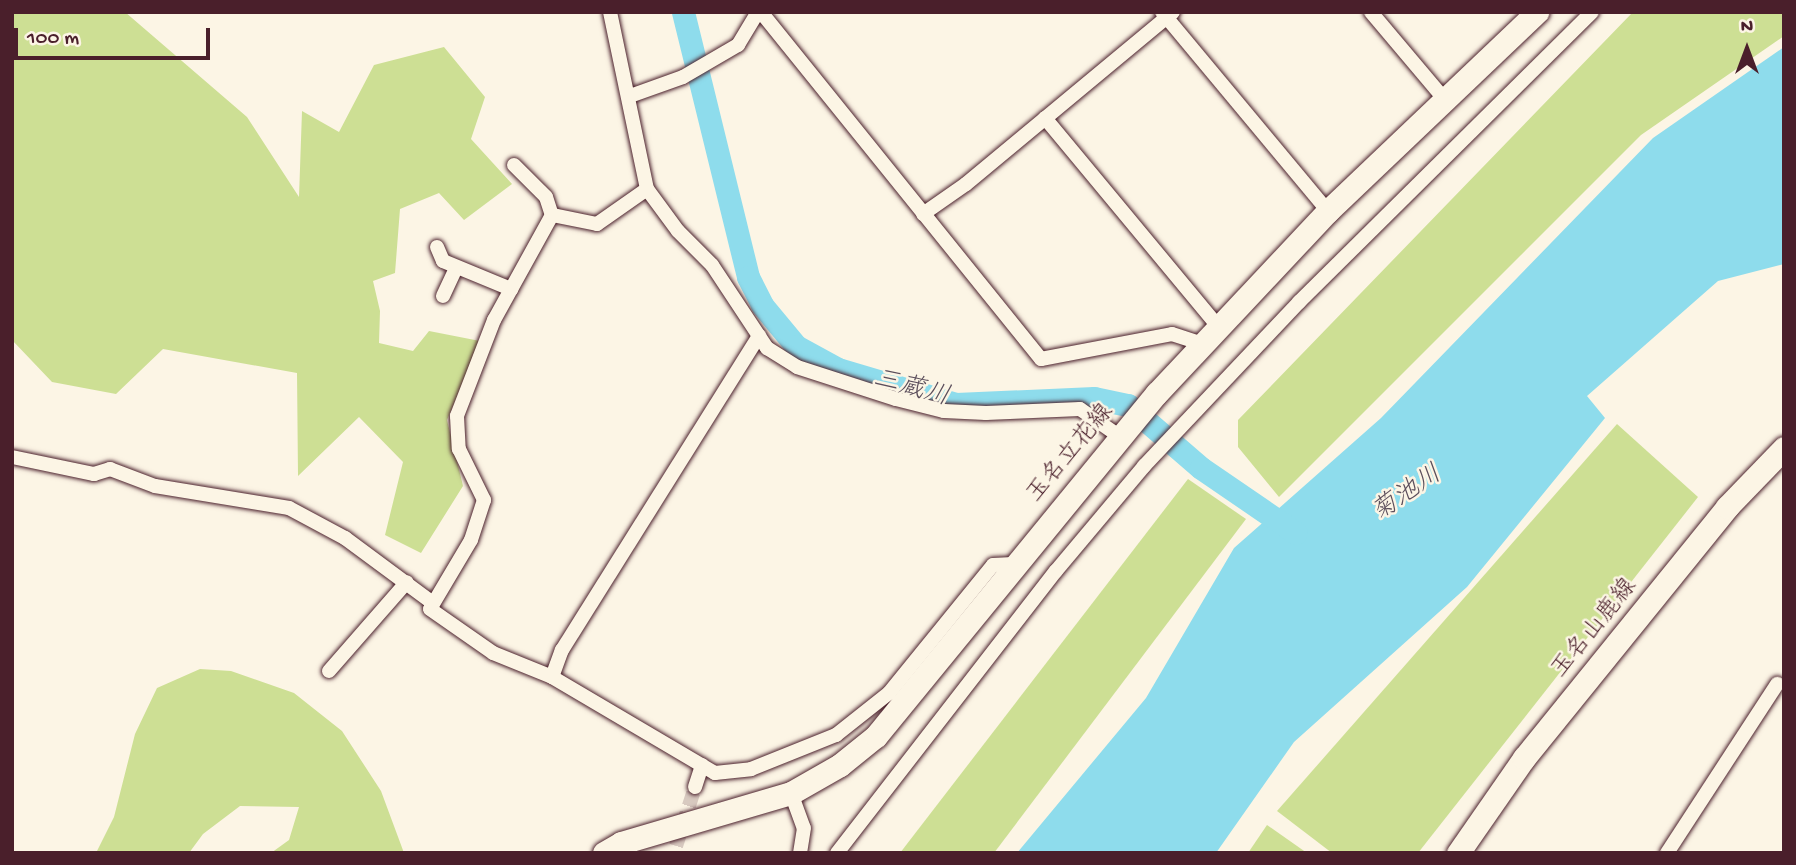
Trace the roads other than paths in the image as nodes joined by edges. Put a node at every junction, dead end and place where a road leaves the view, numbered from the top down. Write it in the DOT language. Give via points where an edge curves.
graph roads {
  1 [pos="610,12"];
  2 [pos="759,12"];
  3 [pos="1371,12"];
  4 [pos="1536,12"];
  5 [pos="1592,12"];
  6 [pos="1168,14"];
  7 [pos="630,96"];
  8 [pos="1445,100"];
  9 [pos="1045,118"];
  10 [pos="514,164"];
  11 [pos="647,189"];
  12 [pos="1328,211"];
  13 [pos="923,214"];
  14 [pos="552,215"];
  15 [pos="437,247"];
  16 [pos="456,268"];
  17 [pos="511,289"];
  18 [pos="443,296"];
  19 [pos="758,336"];
  20 [pos="1213,337"];
  21 [pos="1126,428"];
  22 [pos="1784,448"];
  23 [pos="12,457"];
  24 [pos="1013,564"];
  25 [pos="407,582"];
  26 [pos="433,603"];
  27 [pos="329,671"];
  28 [pos="552,677"];
  29 [pos="1777,684"];
  30 [pos="702,765"];
  31 [pos="695,787"];
  32 [pos="791,793"];
  33 [pos="604,853"];
  34 [pos="800,853"];
  35 [pos="837,853"];
  36 [pos="1458,853"];
  37 [pos="1667,853"];
  1 -- 7 [label="street"];
  2 -- 7 [label="street" via="738,44 683,77"];
  2 -- 13 [label="street"];
  3 -- 8 [label="street"];
  4 -- 8 [label="main road, 玉名立花線"];
  5 -- 35 [label="street" via="1309,292 1159,450 1056,571"];
  6 -- 9 [label="street"];
  6 -- 12 [label="street"];
  7 -- 11 [label="street"];
  8 -- 12 [label="main road, 玉名立花線"];
  9 -- 13 [label="street"];
  9 -- 20 [label="street"];
  10 -- 14 [label="street" via="546,197"];
  11 -- 14 [label="street" via="597,225"];
  11 -- 19 [label="street" via="678,232 712,265"];
  12 -- 20 [label="main road, 玉名立花線"];
  13 -- 20 [label="street" via="1041,359 1172,334"];
  14 -- 17 [label="street"];
  15 -- 16 [label="street" via="443,261"];
  16 -- 17 [label="street"];
  16 -- 18 [label="street"];
  17 -- 26 [label="street" via="457,416 459,449 484,500 471,540"];
  19 -- 21 [label="street" via="767,348 797,367 896,399 944,411 1080,409"];
  19 -- 28 [label="street" via="562,650"];
  20 -- 21 [label="main road, 玉名立花線"];
  21 -- 24 [label="main road, 玉名立花線"];
  22 -- 36 [label="main road, 玉名山鹿線" via="1727,507 1524,758"];
  23 -- 25 [label="street" via="94,474 110,469 155,485 289,508 345,538"];
  24 -- 30 [label="street" via="993,565 890,693 836,735 751,769 715,773"];
  24 -- 32 [label="main road, 玉名立花線" via="876,736 840,765"];
  25 -- 26 [label="street"];
  25 -- 27 [label="street"];
  26 -- 28 [label="street" via="430,610 453,629 493,653"];
  28 -- 30 [label="street"];
  29 -- 37 [label="street"];
  30 -- 31 [label="street"];
  32 -- 33 [label="main road, 玉名立花線"];
  32 -- 34 [label="street" via="804,828"];
}
